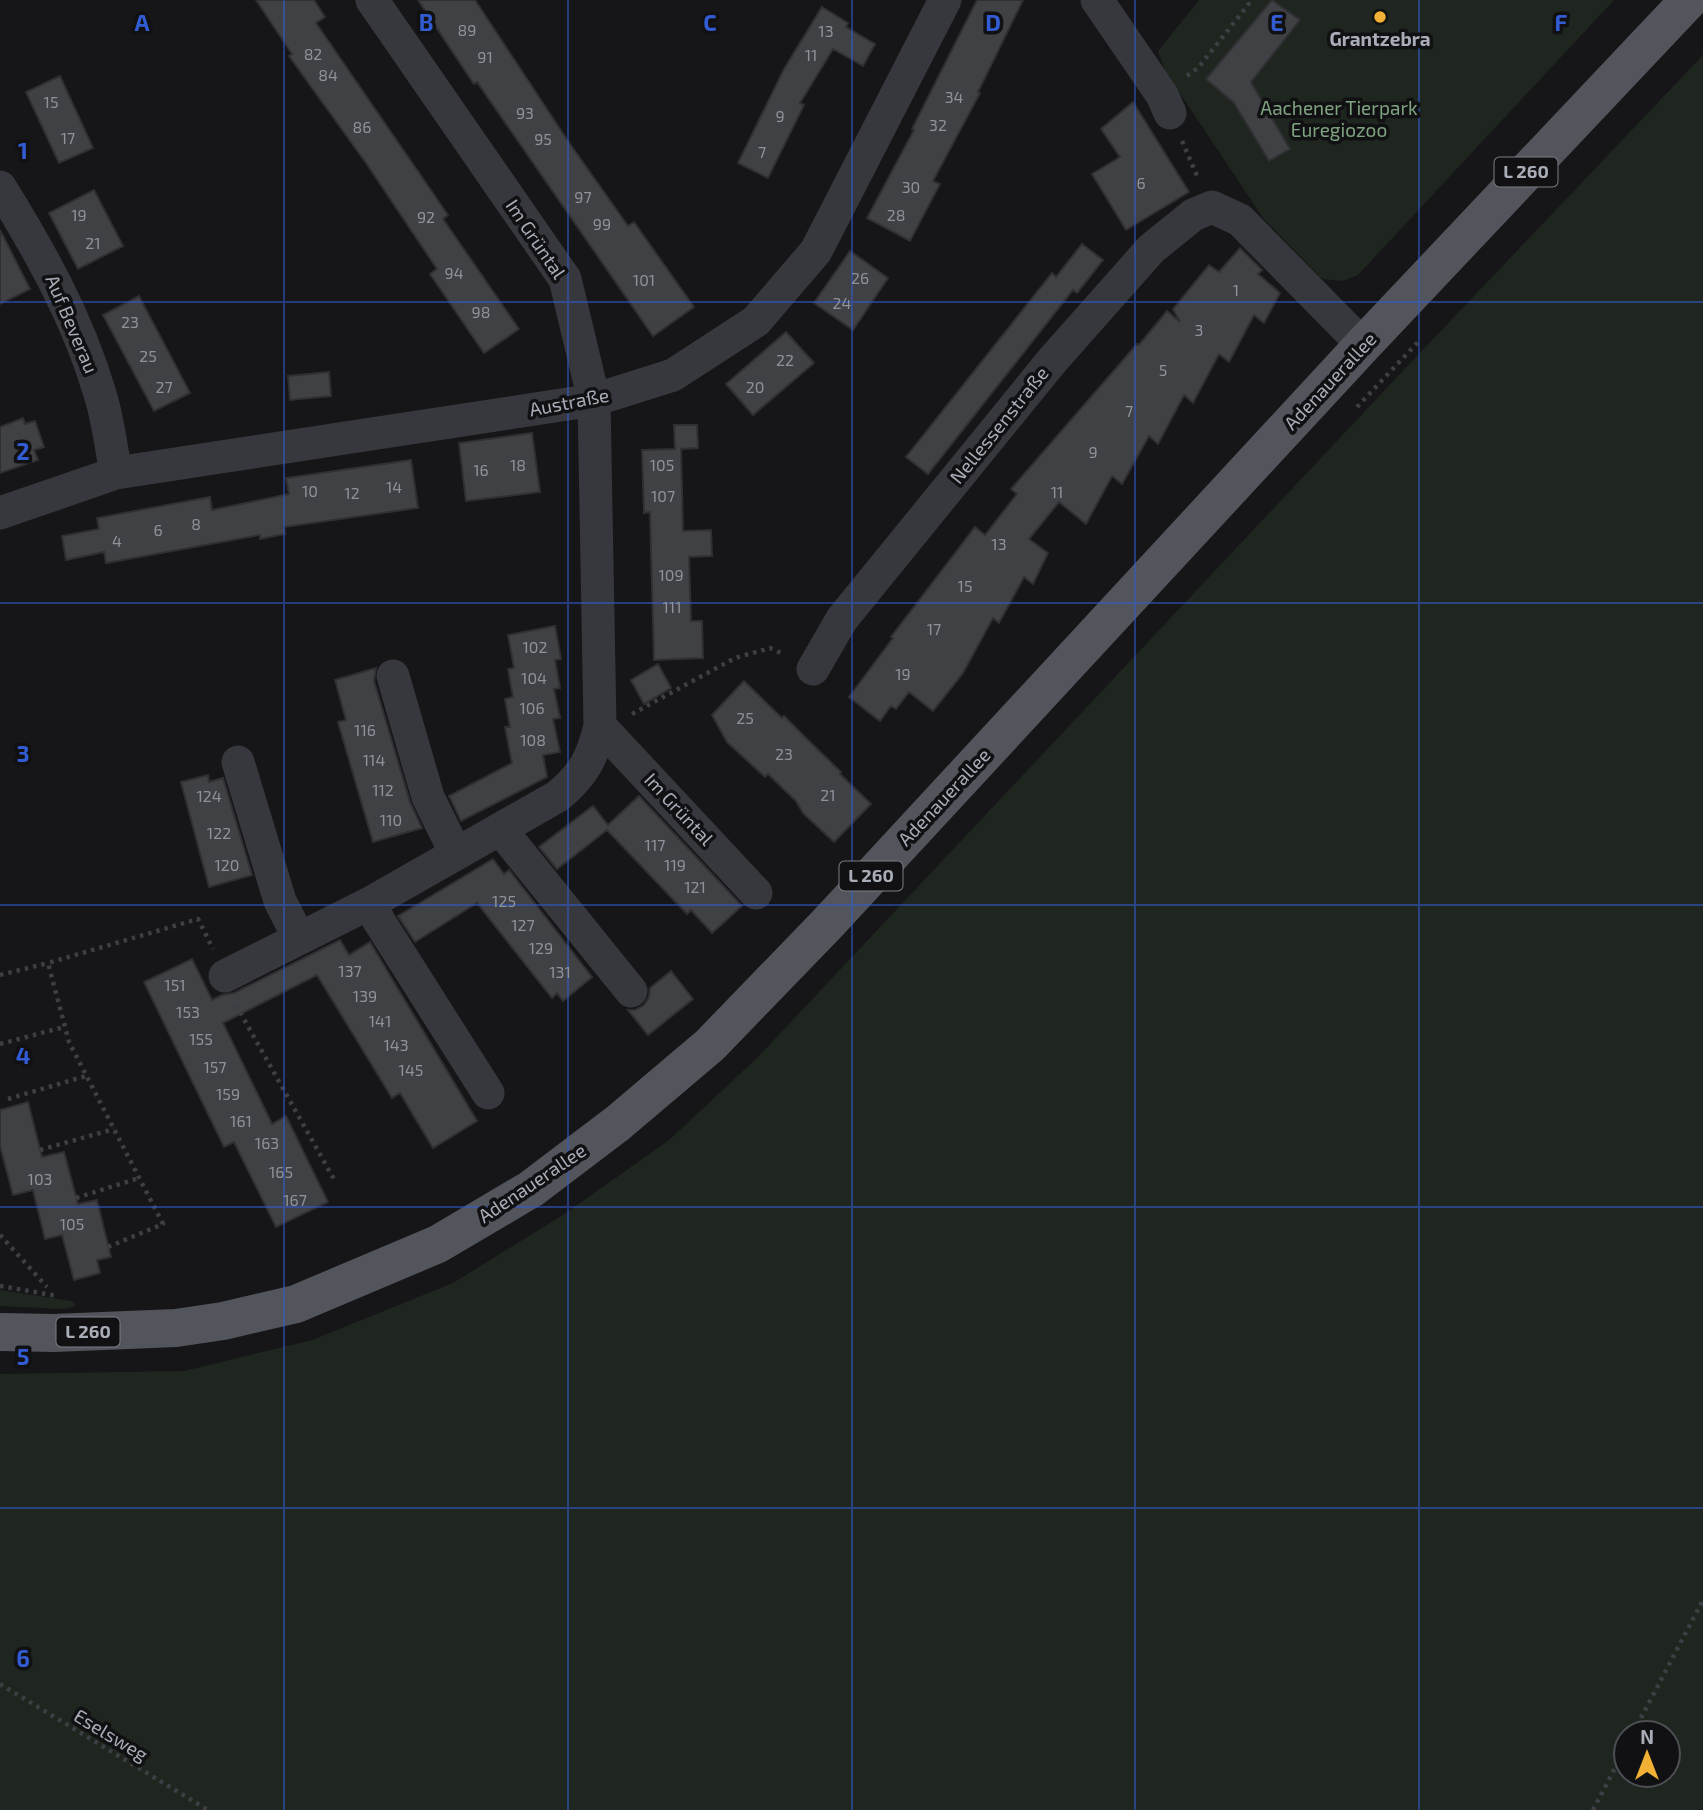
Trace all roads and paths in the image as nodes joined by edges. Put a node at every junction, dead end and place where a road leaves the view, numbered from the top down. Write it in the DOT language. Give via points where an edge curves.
graph roads {
  1 [pos="372,0"];
  2 [pos="945,0"];
  3 [pos="1097,0"];
  4 [pos="1252,0"];
  5 [pos="1689,0"];
  6 [pos="1166,104"];
  7 [pos="0,187"];
  8 [pos="1212,207"];
  9 [pos="1363,345"];
  10 [pos="594,400"];
  11 [pos="116,473"];
  12 [pos="0,513"];
  13 [pos="813,669"];
  14 [pos="393,676"];
  15 [pos="602,728"];
  16 [pos="238,762"];
  17 [pos="501,830"];
  18 [pos="456,854"];
  19 [pos="756,893"];
  20 [pos="370,903"];
  21 [pos="299,938"];
  22 [pos="48,962"];
  23 [pos="0,975"];
  24 [pos="225,976"];
  25 [pos="631,991"];
  26 [pos="64,1027"];
  27 [pos="0,1044"];
  28 [pos="86,1076"];
  29 [pos="488,1093"];
  30 [pos="8,1099"];
  31 [pos="114,1129"];
  32 [pos="40,1150"];
  33 [pos="139,1178"];
  34 [pos="335,1181"];
  35 [pos="76,1198"];
  36 [pos="0,1235"];
  37 [pos="108,1247"];
  38 [pos="0,1286"];
  39 [pos="47,1287"];
  40 [pos="65,1296"];
  41 [pos="0,1332"];
  42 [pos="1703,1600"];
  43 [pos="0,1684"];
  44 [pos="1640,1719"];
  45 [pos="1612,1774"];
  46 [pos="208,1810"];
  47 [pos="1593,1810"];
  1 -- 10 [label="street, Im Grüntal" via="565,279"];
  2 -- 10 [label="street, Austraße" via="816,251 756,321 673,374"];
  3 -- 6 [label="street"];
  4 -- 6 [label="path"];
  5 -- 9 [label="main road, Adenauerallee / L 260"];
  6 -- 8 [label="path"];
  7 -- 11 [label="street, Auf Beverau" via="61,292 83,341 101,396"];
  8 -- 9 [label="street" via="1240,220"];
  8 -- 13 [label="street, Nellessenstraße" via="1193,215 1151,249 1051,362 842,619"];
  9 -- 41 [label="main road, Adenauerallee / L 260" via="710,1045 531,1189 438,1244 296,1304 176,1328"];
  10 -- 11 [label="street, Austraße"];
  10 -- 15 [label="street, Im Grüntal"];
  11 -- 12 [label="street, Austraße"];
  13 -- 15 [label="path" via="770,648 735,658"];
  14 -- 18 [label="street" via="428,797"];
  15 -- 17 [label="street, Im Grüntal" via="577,779 558,796"];
  15 -- 19 [label="street, Im Grüntal"];
  16 -- 21 [label="street" via="280,901"];
  17 -- 18 [label="street, Im Grüntal"];
  17 -- 25 [label="street"];
  18 -- 20 [label="street, Im Grüntal"];
  20 -- 21 [label="street, Im Grüntal"];
  20 -- 29 [label="street"];
  21 -- 24 [label="street, Im Grüntal"];
  22 -- 23 [label="path"];
  22 -- 24 [label="path" via="198,919"];
  22 -- 26 [label="path"];
  24 -- 34 [label="path" via="228,990"];
  26 -- 27 [label="path"];
  26 -- 28 [label="path"];
  28 -- 30 [label="path"];
  28 -- 31 [label="path"];
  31 -- 32 [label="path"];
  31 -- 33 [label="path"];
  33 -- 35 [label="path"];
  33 -- 37 [label="path" via="163,1224"];
  36 -- 39 [label="path"];
  38 -- 40 [label="path"];
  42 -- 44 [label="path"];
  43 -- 46 [label="path, Eselsweg"];
  45 -- 47 [label="path"];
}
